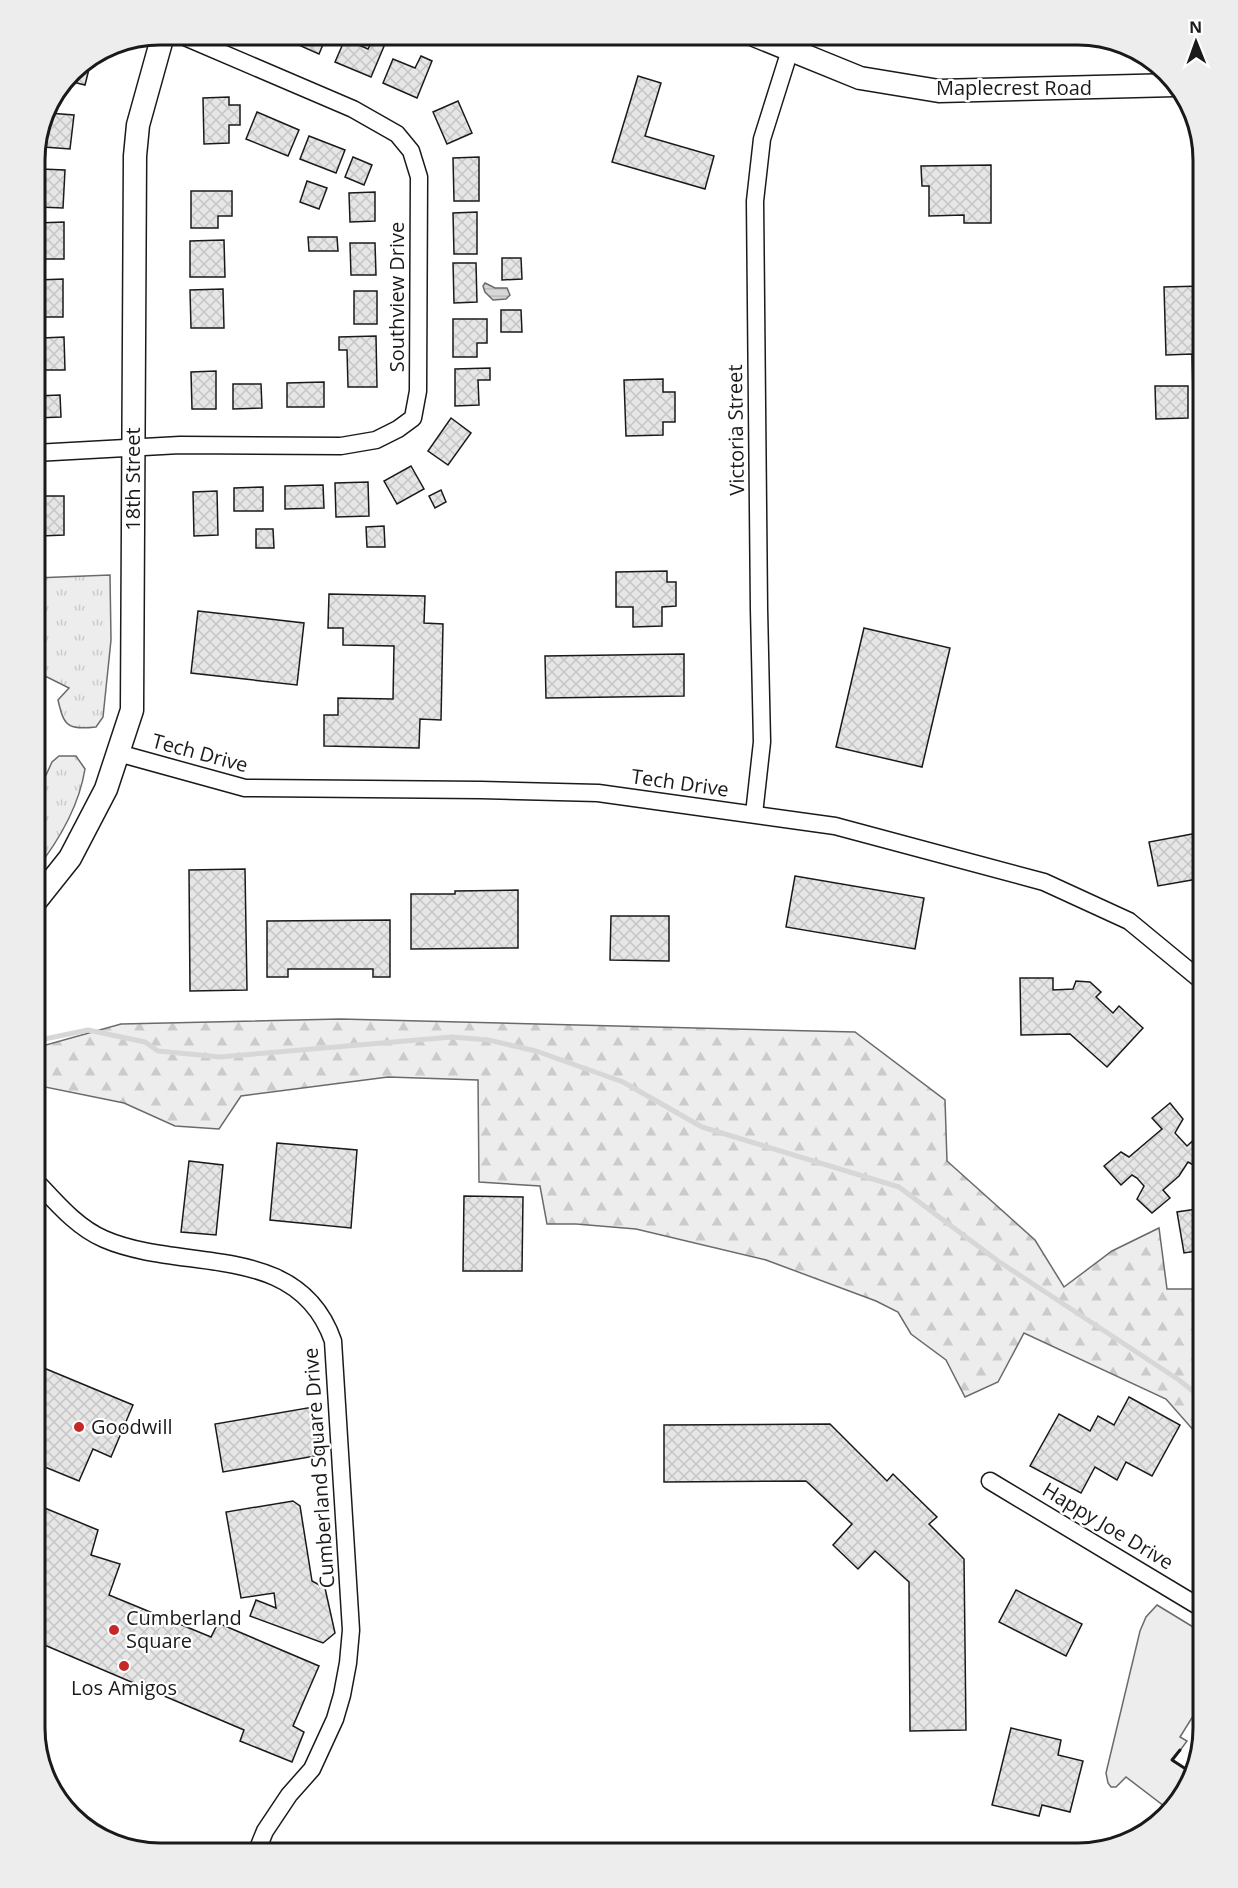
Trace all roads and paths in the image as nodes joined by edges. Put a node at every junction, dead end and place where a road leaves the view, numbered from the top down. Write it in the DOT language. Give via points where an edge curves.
graph roads {
  1 [pos="160,45"];
  2 [pos="205,45"];
  3 [pos="778,45"];
  4 [pos="790,50"];
  5 [pos="1166,85"];
  6 [pos="132,448"];
  7 [pos="45,452"];
  8 [pos="118,753"];
  9 [pos="754,814"];
  10 [pos="45,889"];
  11 [pos="1193,974"];
  12 [pos="45,1190"];
  13 [pos="990,1480"];
  14 [pos="1193,1603"];
  15 [pos="260,1843"];
  1 -- 6 [label="street, 18th Street" via="138,125 135,156"];
  2 -- 6 [label="street, Southview Drive" via="353,109 397,134 411,151 419,177 418,391 413,418 376,440 341,446"];
  3 -- 4 [label="street, Maplecrest Road"];
  4 -- 5 [label="street, Maplecrest Road" via="860,78 939,91"];
  4 -- 9 [label="street, Victoria Street" via="762,139 755,201 762,742"];
  6 -- 7 [label="street, Southview Drive"];
  6 -- 8 [label="street, 18th Street" via="132,710"];
  8 -- 9 [label="street, Tech Drive" via="245,788 598,793"];
  8 -- 10 [label="street, 18th Street" via="106,789 70,858"];
  9 -- 11 [label="street, Tech Drive" via="835,826 1044,882 1129,921"];
  12 -- 15 [label="street, Cumberland Square Drive" via="102,1239 274,1276 308,1300 327,1322 333,1341 351,1630 348,1663 335,1719 312,1769 283,1804"];
  13 -- 14 [label="street, Happy Joe Drive"];
}
